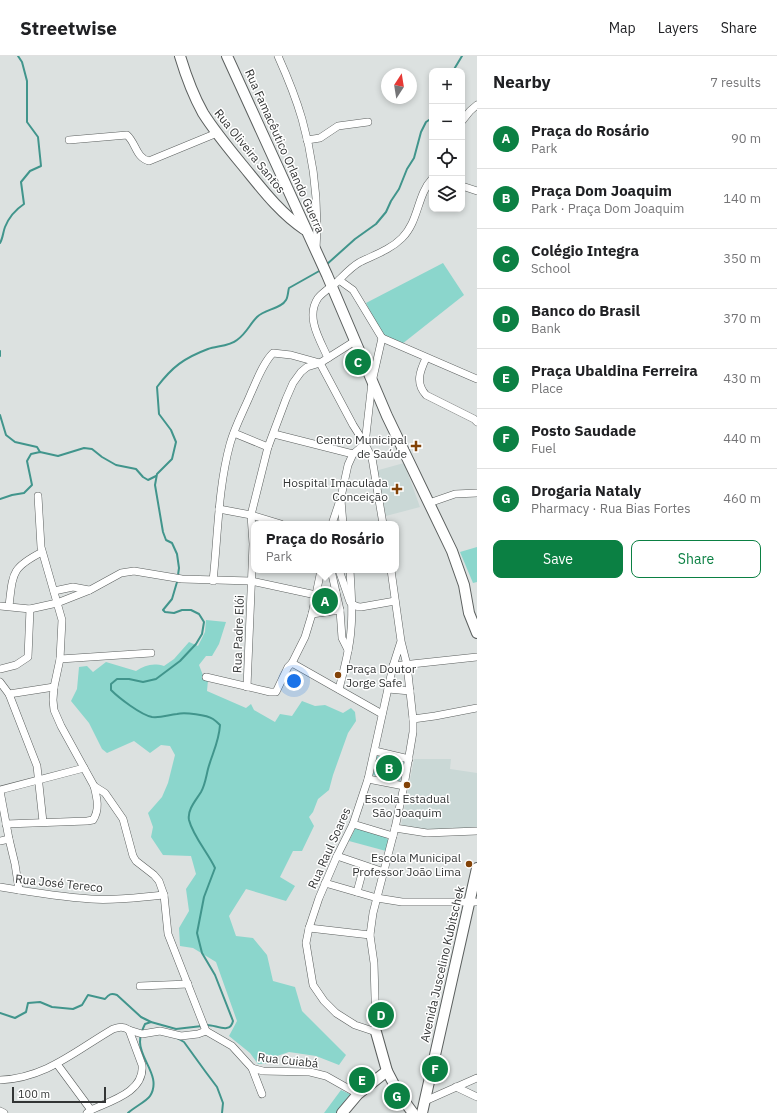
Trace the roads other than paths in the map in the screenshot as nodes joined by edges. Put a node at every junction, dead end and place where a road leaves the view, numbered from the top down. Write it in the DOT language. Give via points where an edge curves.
graph roads {
  1 [pos="180,56"];
  2 [pos="227,56"];
  3 [pos="278,56"];
  4 [pos="477,105"];
  5 [pos="465,117"];
  6 [pos="368,122"];
  7 [pos="217,134"];
  8 [pos="69,140"];
  9 [pos="307,140"];
  10 [pos="429,182"];
  11 [pos="465,187"];
  12 [pos="477,190"];
  13 [pos="318,224"];
  14 [pos="306,230"];
  15 [pos="317,254"];
  16 [pos="335,283"];
  17 [pos="382,338"];
  18 [pos="355,341"];
  19 [pos="328,358"];
  20 [pos="426,358"];
  21 [pos="320,363"];
  22 [pos="477,380"];
  23 [pos="372,382"];
  24 [pos="477,422"];
  25 [pos="234,433"];
  26 [pos="274,434"];
  27 [pos="365,444"];
  28 [pos="268,447"];
  29 [pos="353,454"];
  30 [pos="477,493"];
  31 [pos="38,496"];
  32 [pos="341,497"];
  33 [pos="429,503"];
  34 [pos="219,509"];
  35 [pos="251,515"];
  36 [pos="251,521"];
  37 [pos="271,521"];
  38 [pos="333,521"];
  39 [pos="343,521"];
  40 [pos="382,521"];
  41 [pos="42,552"];
  42 [pos="251,573"];
  43 [pos="320,573"];
  44 [pos="332,573"];
  45 [pos="339,573"];
  46 [pos="350,573"];
  47 [pos="391,573"];
  48 [pos="214,581"];
  49 [pos="251,582"];
  50 [pos="90,590"];
  51 [pos="54,591"];
  52 [pos="336,592"];
  53 [pos="316,595"];
  54 [pos="396,601"];
  55 [pos="57,603"];
  56 [pos="353,605"];
  57 [pos="0,606"];
  58 [pos="9,606"];
  59 [pos="30,609"];
  60 [pos="340,610"];
  61 [pos="312,614"];
  62 [pos="477,633"];
  63 [pos="401,641"];
  64 [pos="348,650"];
  65 [pos="151,653"];
  66 [pos="477,657"];
  67 [pos="60,659"];
  68 [pos="292,663"];
  69 [pos="407,665"];
  70 [pos="393,666"];
  71 [pos="0,669"];
  72 [pos="206,677"];
  73 [pos="1,684"];
  74 [pos="247,687"];
  75 [pos="54,688"];
  76 [pos="339,689"];
  77 [pos="388,689"];
  78 [pos="410,691"];
  79 [pos="9,694"];
  80 [pos="477,708"];
  81 [pos="382,714"];
  82 [pos="413,719"];
  83 [pos="375,751"];
  84 [pos="409,759"];
  85 [pos="84,768"];
  86 [pos="39,779"];
  87 [pos="368,779"];
  88 [pos="94,786"];
  89 [pos="404,786"];
  90 [pos="0,791"];
  91 [pos="113,804"];
  92 [pos="97,805"];
  93 [pos="43,822"];
  94 [pos="6,824"];
  95 [pos="353,824"];
  96 [pos="395,828"];
  97 [pos="477,831"];
  98 [pos="393,836"];
  99 [pos="9,839"];
  100 [pos="0,841"];
  101 [pos="337,856"];
  102 [pos="364,866"];
  103 [pos="477,868"];
  104 [pos="384,872"];
  105 [pos="325,883"];
  106 [pos="0,887"];
  107 [pos="19,890"];
  108 [pos="357,892"];
  109 [pos="164,895"];
  110 [pos="377,898"];
  111 [pos="473,903"];
  112 [pos="309,928"];
  113 [pos="370,935"];
  114 [pos="188,984"];
  115 [pos="140,986"];
  116 [pos="204,1026"];
  117 [pos="126,1028"];
  118 [pos="376,1032"];
  119 [pos="57,1064"];
  120 [pos="252,1068"];
  121 [pos="387,1071"];
  122 [pos="477,1078"];
  123 [pos="0,1080"];
  124 [pos="456,1087"];
  125 [pos="262,1094"];
  126 [pos="358,1094"];
  127 [pos="477,1098"];
  128 [pos="425,1101"];
  129 [pos="412,1110"];
  130 [pos="0,1111"];
  131 [pos="89,1111"];
  132 [pos="4,1113"];
  133 [pos="342,1113"];
  134 [pos="422,1113"];
  1 -- 7 [label="main road, Rua Oliveira Santos" via="192,91"];
  2 -- 14 [label="main road, Rua Famacêutico Orlando Guerra"];
  3 -- 9 [label="street" via="302,118"];
  4 -- 5 [label="street"];
  6 -- 9 [label="street" via="338,126 320,138"];
  7 -- 8 [label="street" via="149,161 140,156 127,135"];
  7 -- 14 [label="main road, Rua Oliveira Santos" via="278,206"];
  9 -- 13 [label="street" via="316,191"];
  10 -- 16 [label="street" via="410,229 401,239 359,263"];
  11 -- 12 [label="street"];
  13 -- 14 [label="street"];
  13 -- 15 [label="street"];
  14 -- 15 [label="main road, Rua Famacêutico Orlando Guerra"];
  15 -- 16 [label="main road"];
  16 -- 17 [label="street" via="353,290"];
  16 -- 18 [label="main road"];
  16 -- 19 [label="street" via="318,299 312,320"];
  17 -- 20 [label="street"];
  17 -- 23 [label="street"];
  18 -- 19 [label="street, Rua Padre Elói"];
  18 -- 23 [label="main road"];
  19 -- 21 [label="street, Rua Padre Elói"];
  20 -- 22 [label="street"];
  20 -- 24 [label="street" via="419,373 421,390"];
  21 -- 25 [label="street" via="273,353 259,375"];
  21 -- 26 [label="street, Rua Padre Elói" via="307,367 293,383"];
  21 -- 27 [label="street"];
  23 -- 27 [label="street"];
  23 -- 33 [label="main road"];
  25 -- 28 [label="street"];
  25 -- 34 [label="street" via="224,468"];
  26 -- 28 [label="street, Rua Padre Elói"];
  26 -- 29 [label="street"];
  27 -- 29 [label="street"];
  27 -- 40 [label="street" via="372,458"];
  28 -- 35 [label="street, Rua Padre Elói"];
  29 -- 32 [label="street"];
  30 -- 33 [label="street" via="455,494"];
  31 -- 41 [label="street"];
  32 -- 38 [label="street"];
  32 -- 39 [label="street"];
  33 -- 62 [label="main road" via="462,578 469,613"];
  34 -- 35 [label="street"];
  34 -- 48 [label="street"];
  35 -- 36 [label="street, Rua Padre Elói"];
  35 -- 37 [label="street"];
  41 -- 51 [label="street"];
  41 -- 58 [label="street" via="26,560 15,572"];
  42 -- 49 [label="street, Rua Padre Elói"];
  43 -- 53 [label="street"];
  44 -- 52 [label="street"];
  45 -- 56 [label="street"];
  46 -- 56 [label="street"];
  47 -- 54 [label="street"];
  48 -- 49 [label="street"];
  48 -- 50 [label="street" via="128,571"];
  49 -- 53 [label="street"];
  49 -- 74 [label="street, Rua Padre Elói"];
  50 -- 51 [label="street" via="73,587"];
  50 -- 55 [label="street"];
  51 -- 55 [label="street"];
  52 -- 53 [label="street"];
  52 -- 60 [label="street"];
  53 -- 61 [label="street"];
  54 -- 56 [label="street" via="361,607"];
  54 -- 63 [label="street"];
  55 -- 59 [label="street"];
  55 -- 67 [label="street" via="62,620"];
  56 -- 64 [label="street"];
  57 -- 58 [label="street"];
  58 -- 59 [label="street"];
  59 -- 71 [label="street" via="28,656 16,665"];
  60 -- 61 [label="street"];
  60 -- 64 [label="street" via="342,638"];
  61 -- 68 [label="street" via="305,637"];
  63 -- 69 [label="street"];
  63 -- 70 [label="street, Rua Raul Soares"];
  64 -- 76 [label="street"];
  65 -- 67 [label="street"];
  66 -- 69 [label="street"];
  67 -- 75 [label="street"];
  68 -- 74 [label="street" via="288,666 276,692"];
  68 -- 76 [label="street"];
  69 -- 70 [label="street"];
  69 -- 78 [label="street"];
  70 -- 77 [label="street, Rua Raul Soares"];
  72 -- 74 [label="street"];
  73 -- 79 [label="street"];
  75 -- 79 [label="street"];
  75 -- 85 [label="street" via="54,710 60,726"];
  76 -- 81 [label="street"];
  77 -- 78 [label="street"];
  77 -- 81 [label="street, Rua Raul Soares"];
  78 -- 82 [label="street"];
  79 -- 86 [label="street" via="37,766"];
  80 -- 82 [label="street"];
  81 -- 83 [label="street, Rua Raul Soares"];
  82 -- 84 [label="street"];
  83 -- 84 [label="street"];
  83 -- 87 [label="street, Rua Raul Soares"];
  84 -- 89 [label="street"];
  85 -- 86 [label="street"];
  85 -- 88 [label="street"];
  86 -- 90 [label="street"];
  86 -- 93 [label="street"];
  87 -- 89 [label="street"];
  87 -- 95 [label="street, Rua Raul Soares"];
  88 -- 91 [label="street" via="105,793"];
  88 -- 92 [label="street"];
  89 -- 96 [label="street"];
  90 -- 94 [label="street"];
  91 -- 92 [label="street"];
  91 -- 109 [label="street" via="123,819 133,856 159,881"];
  92 -- 93 [label="street" via="93,820"];
  93 -- 94 [label="street"];
  94 -- 99 [label="street"];
  95 -- 98 [label="street"];
  95 -- 101 [label="street, Rua Raul Soares"];
  96 -- 97 [label="street" via="428,833"];
  96 -- 98 [label="street"];
  98 -- 104 [label="street"];
  99 -- 100 [label="street"];
  99 -- 107 [label="street"];
  101 -- 102 [label="street"];
  101 -- 105 [label="street, Rua Raul Soares"];
  102 -- 104 [label="street"];
  102 -- 108 [label="street"];
  103 -- 111 [label="main road, Avenida Juscelino Kubitschek"];
  104 -- 110 [label="street"];
  105 -- 108 [label="street"];
  105 -- 112 [label="street, Rua Raul Soares"];
  106 -- 107 [label="street, Rua José Tereco"];
  107 -- 109 [label="street, Rua José Tereco" via="92,899"];
  108 -- 110 [label="street"];
  109 -- 114 [label="street" via="168,934"];
  110 -- 111 [label="street" via="402,902"];
  110 -- 113 [label="street"];
  111 -- 128 [label="main road, Avenida Juscelino Kubitschek"];
  112 -- 113 [label="street"];
  112 -- 118 [label="street, Rua Raul Soares" via="306,943 313,985 336,1014 355,1025"];
  113 -- 118 [label="street" via="374,963"];
  114 -- 115 [label="street"];
  114 -- 116 [label="street"];
  116 -- 117 [label="street" via="198,1034 178,1035 160,1031 140,1034"];
  116 -- 120 [label="street, Rua Cuiabá" via="232,1046"];
  117 -- 119 [label="street" via="113,1029"];
  117 -- 131 [label="street" via="142,1065 143,1071 137,1085 125,1094"];
  118 -- 121 [label="main road"];
  119 -- 123 [label="street" via="25,1076"];
  119 -- 131 [label="street"];
  120 -- 125 [label="street"];
  120 -- 126 [label="street, Rua Cuiabá" via="263,1071 310,1072 326,1076"];
  121 -- 126 [label="main road"];
  121 -- 129 [label="main road" via="399,1094"];
  122 -- 124 [label="street"];
  124 -- 127 [label="street"];
  124 -- 128 [label="street"];
  126 -- 133 [label="main road"];
  128 -- 129 [label="main road"];
  128 -- 134 [label="main road, Avenida Juscelino Kubitschek"];
  130 -- 132 [label="street"];
}
